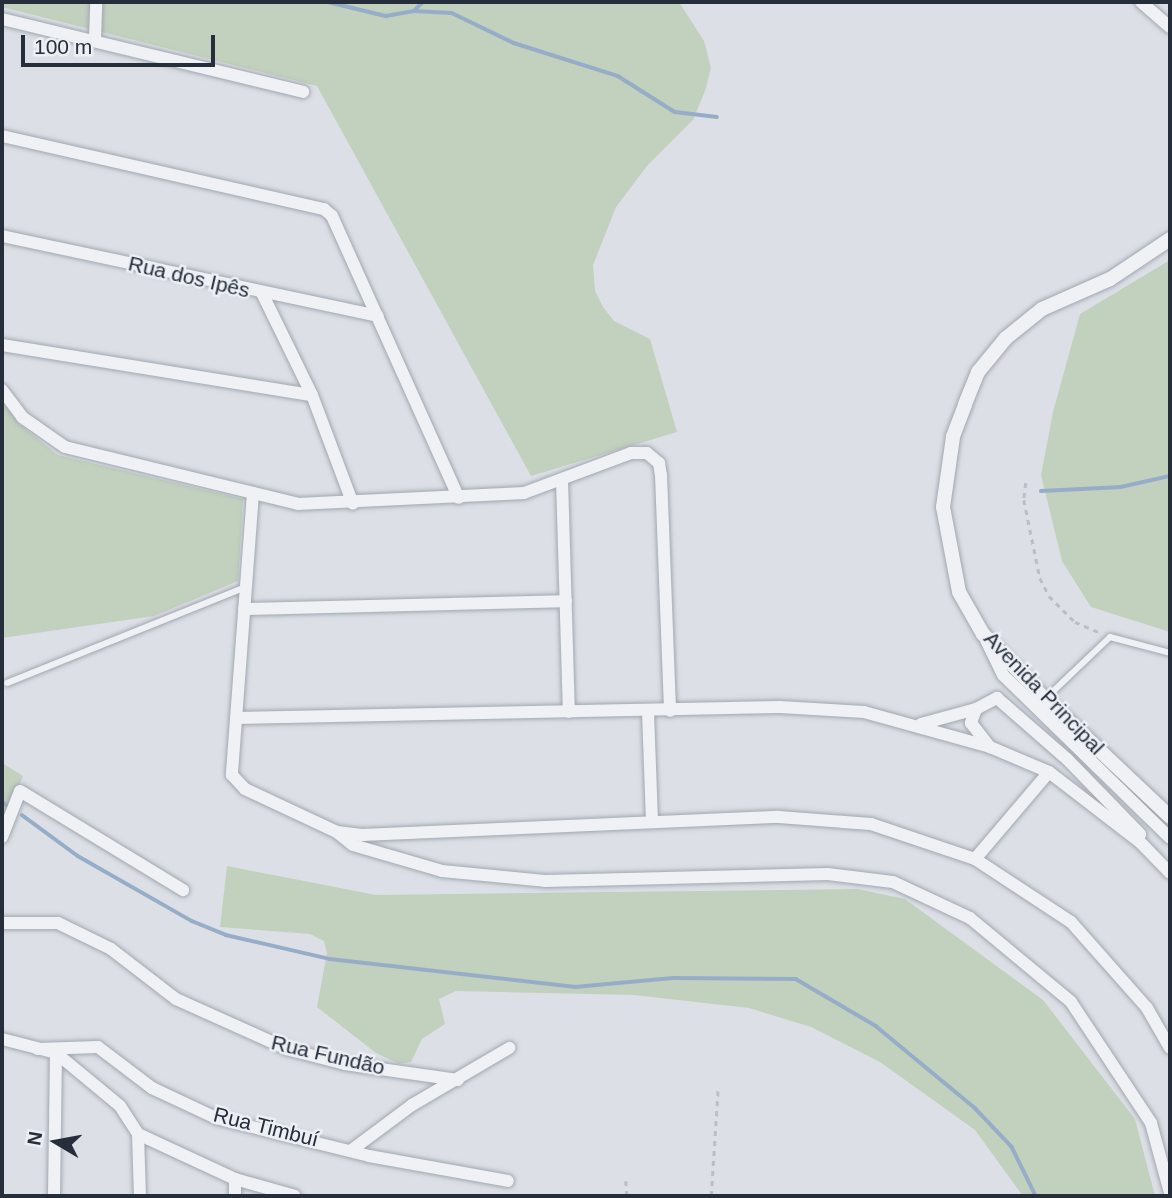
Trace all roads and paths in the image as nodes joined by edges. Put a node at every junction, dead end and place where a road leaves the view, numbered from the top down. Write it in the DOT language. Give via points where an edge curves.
graph roads {
  1 [pos="96,2"];
  2 [pos="1141,2"];
  3 [pos="2,19"];
  4 [pos="1170,27"];
  5 [pos="95,39"];
  6 [pos="303,92"];
  7 [pos="2,136"];
  8 [pos="2,236"];
  9 [pos="1170,239"];
  10 [pos="262,293"];
  11 [pos="377,316"];
  12 [pos="2,345"];
  13 [pos="2,390"];
  14 [pos="312,396"];
  15 [pos="562,481"];
  16 [pos="1026,483"];
  17 [pos="253,492"];
  18 [pos="459,498"];
  19 [pos="353,504"];
  20 [pos="247,587"];
  21 [pos="566,601"];
  22 [pos="244,609"];
  23 [pos="983,634"];
  24 [pos="1110,637"];
  25 [pos="1170,653"];
  26 [pos="7,683"];
  27 [pos="1045,699"];
  28 [pos="976,709"];
  29 [pos="670,711"];
  30 [pos="569,712"];
  31 [pos="648,712"];
  32 [pos="236,718"];
  33 [pos="917,725"];
  34 [pos="1078,746"];
  35 [pos="990,747"];
  36 [pos="1067,759"];
  37 [pos="1049,772"];
  38 [pos="1153,811"];
  39 [pos="1170,817"];
  40 [pos="652,821"];
  41 [pos="337,832"];
  42 [pos="2,837"];
  43 [pos="1170,838"];
  44 [pos="975,859"];
  45 [pos="1170,866"];
  46 [pos="1170,873"];
  47 [pos="183,890"];
  48 [pos="2,923"];
  49 [pos="2,1039"];
  50 [pos="38,1048"];
  51 [pos="509,1048"];
  52 [pos="1170,1048"];
  53 [pos="56,1053"];
  54 [pos="458,1080"];
  55 [pos="718,1088"];
  56 [pos="138,1134"];
  57 [pos="354,1149"];
  58 [pos="235,1179"];
  59 [pos="509,1181"];
  60 [pos="626,1181"];
  61 [pos="1170,1193"];
  62 [pos="54,1196"];
  63 [pos="140,1196"];
  64 [pos="235,1196"];
  65 [pos="295,1196"];
  66 [pos="627,1196"];
  67 [pos="711,1196"];
  1 -- 5 [label="street"];
  2 -- 4 [label="street"];
  3 -- 5 [label="street"];
  5 -- 6 [label="street"];
  7 -- 11 [label="street" via="324,209"];
  8 -- 10 [label="street, Rua dos Ipês"];
  9 -- 23 [label="street, Avenida Principal" via="1110,279 1042,309 1006,338 978,372 953,438 943,507 959,592"];
  10 -- 11 [label="street, Rua dos Ipês"];
  10 -- 14 [label="street"];
  11 -- 18 [label="street"];
  12 -- 14 [label="street"];
  13 -- 17 [label="street" via="30,424 65,447"];
  14 -- 19 [label="street"];
  15 -- 18 [label="street" via="524,493"];
  15 -- 21 [label="street"];
  15 -- 29 [label="street" via="631,453 647,453 659,463"];
  16 -- 24 [label="path" via="1024,500 1040,578 1049,596 1075,622"];
  17 -- 19 [label="street" via="298,504"];
  17 -- 20 [label="street"];
  18 -- 19 [label="street"];
  20 -- 22 [label="street"];
  20 -- 26 [label="lane"];
  21 -- 22 [label="street"];
  21 -- 30 [label="street"];
  22 -- 32 [label="street"];
  23 -- 27 [label="street, Avenida Principal"];
  23 -- 34 [label="street" via="1003,675"];
  24 -- 25 [label="lane"];
  24 -- 27 [label="lane"];
  27 -- 38 [label="street, Avenida Principal"];
  28 -- 33 [label="street"];
  28 -- 35 [label="street" via="971,723"];
  28 -- 36 [label="street" via="997,698"];
  29 -- 31 [label="street"];
  29 -- 33 [label="street" via="819,708 864,712"];
  30 -- 31 [label="street"];
  30 -- 32 [label="street"];
  31 -- 40 [label="street"];
  32 -- 41 [label="street" via="232,775 237,783"];
  33 -- 35 [label="street"];
  34 -- 36 [label="street"];
  34 -- 38 [label="street"];
  35 -- 37 [label="street"];
  36 -- 45 [label="street"];
  37 -- 44 [label="street"];
  37 -- 46 [label="street" via="1140,842"];
  38 -- 39 [label="street, Avenida Principal"];
  38 -- 43 [label="street"];
  40 -- 41 [label="street" via="508,831"];
  40 -- 44 [label="street" via="779,817 871,824"];
  41 -- 61 [label="street" via="353,845 442,871 545,881 828,874 893,882 970,918 1071,1002 1150,1123"];
  42 -- 47 [label="street" via="20,791"];
  44 -- 52 [label="street" via="1071,922 1139,998"];
  48 -- 54 [label="street, Rua Fundão" via="58,923 111,949 176,999 287,1049 345,1064"];
  49 -- 50 [label="street"];
  50 -- 53 [label="street"];
  50 -- 57 [label="street, Rua Timbuí" via="98,1047 152,1088 216,1118"];
  51 -- 54 [label="street"];
  53 -- 56 [label="street" via="120,1105"];
  53 -- 62 [label="street"];
  54 -- 57 [label="street" via="412,1105"];
  55 -- 67 [label="path"];
  56 -- 58 [label="street"];
  56 -- 63 [label="street"];
  57 -- 59 [label="street, Rua Timbuí"];
  58 -- 64 [label="street"];
  58 -- 65 [label="street"];
  60 -- 66 [label="path"];
}
